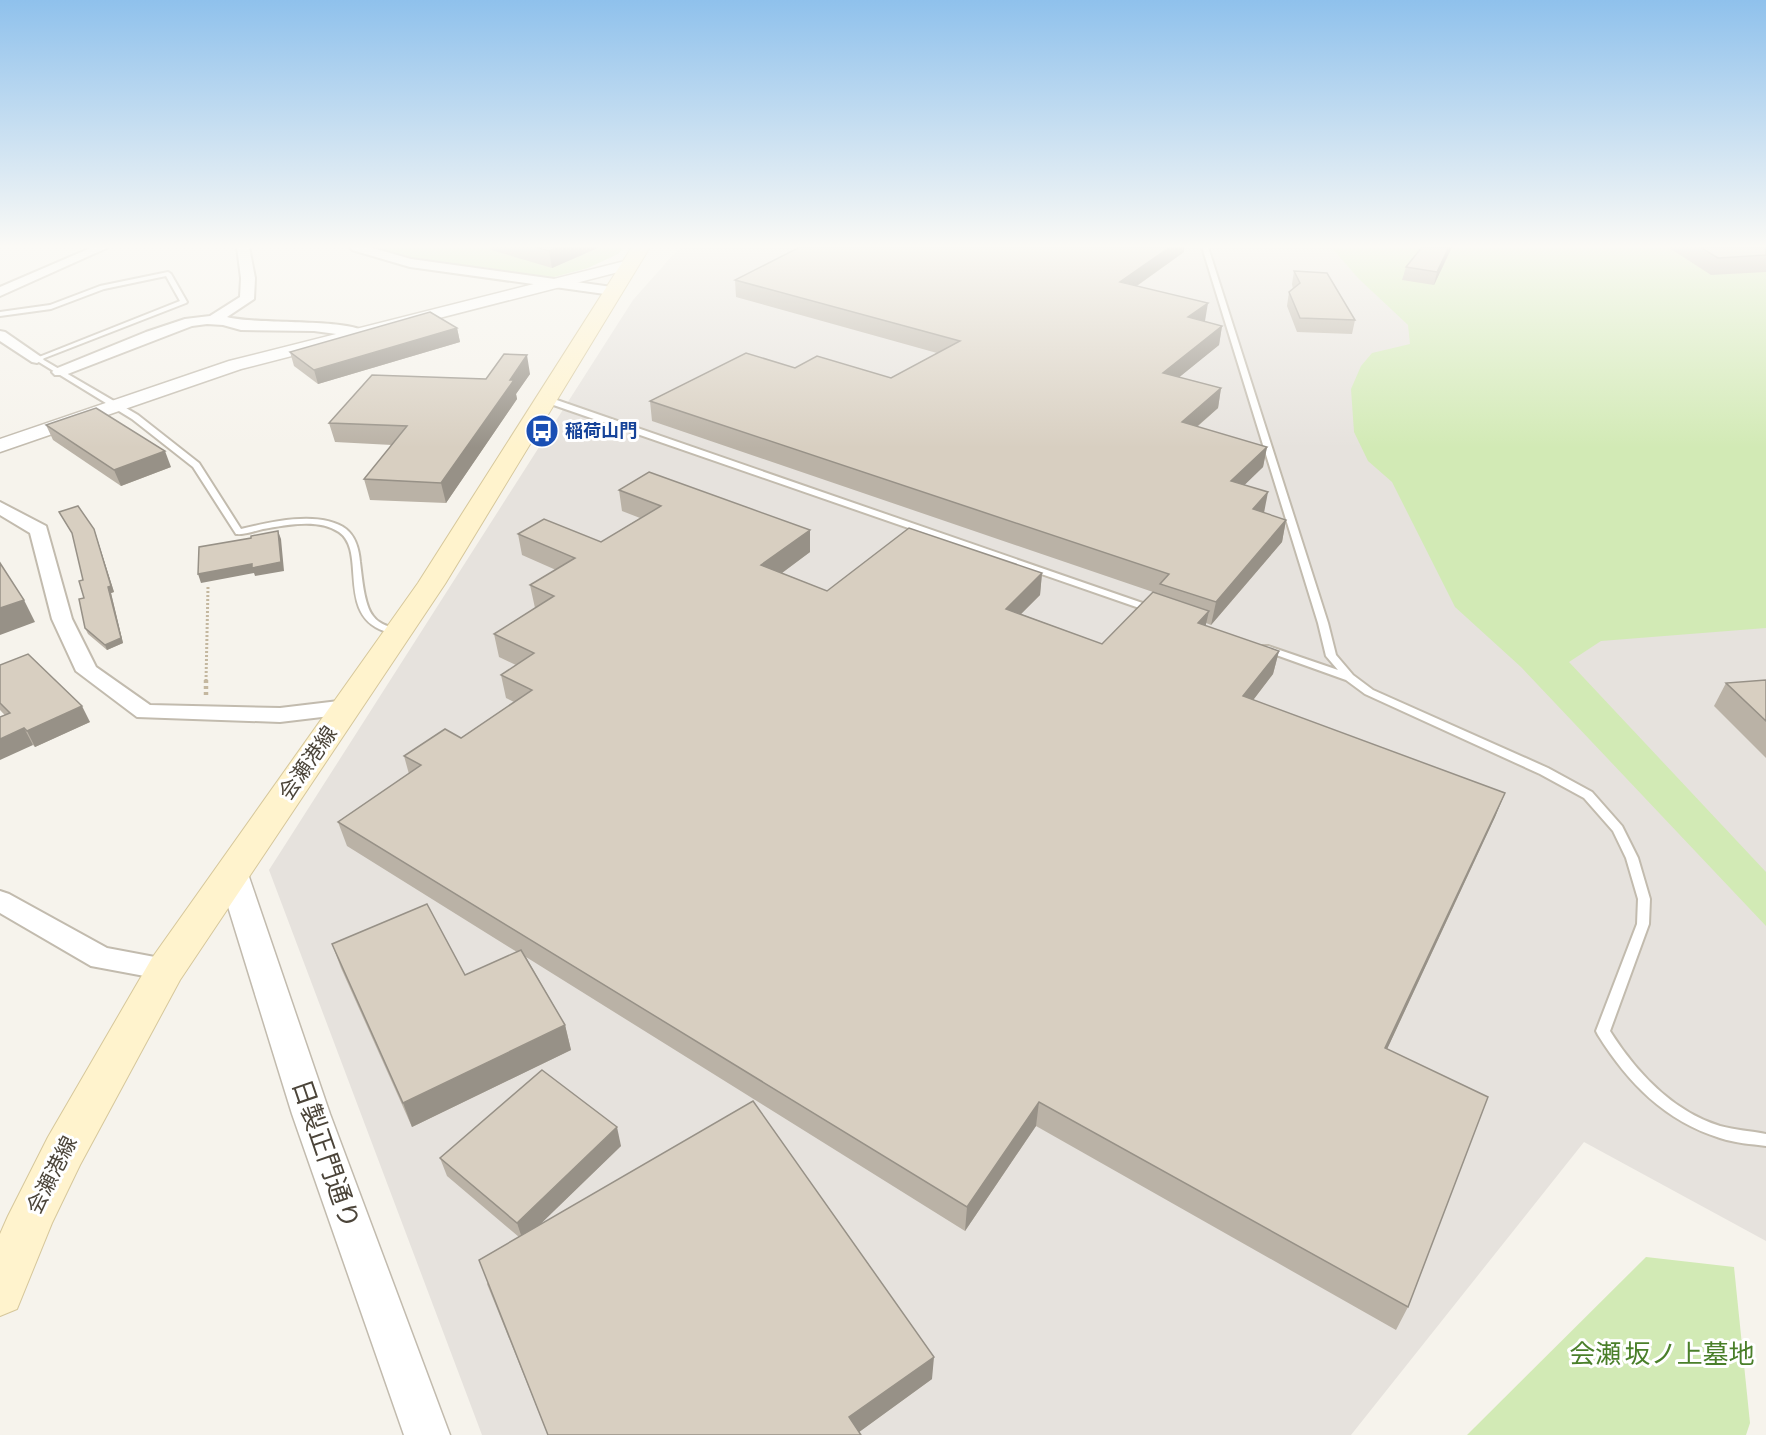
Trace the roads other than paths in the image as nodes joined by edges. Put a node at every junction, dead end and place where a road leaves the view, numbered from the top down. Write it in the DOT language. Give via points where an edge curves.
graph roads {
  1 [pos="153,314"];
  2 [pos="223,314"];
  3 [pos="433,314"];
  4 [pos="598,314"];
  5 [pos="1226,314"];
  6 [pos="213,320"];
  7 [pos="359,333"];
  8 [pos="0,334"];
  9 [pos="37,359"];
  10 [pos="60,372"];
  11 [pos="544,399"];
  12 [pos="117,405"];
  13 [pos="0,446"];
  14 [pos="0,507"];
  15 [pos="1157,611"];
  16 [pos="398,633"];
  17 [pos="1258,646"];
  18 [pos="1349,677"];
  19 [pos="347,707"];
  20 [pos="232,871"];
  21 [pos="0,901"];
  22 [pos="166,969"];
  23 [pos="1766,1140"];
  24 [pos="0,1293"];
  25 [pos="427,1435"];
  1 -- 9 [label="lane"];
  2 -- 6 [label="street"];
  3 -- 7 [label="street"];
  4 -- 11 [label="main road, 会瀬港線"];
  5 -- 18 [label="lane" via="1331,656"];
  6 -- 7 [label="street" via="241,326 304,326"];
  6 -- 10 [label="street" via="161,331"];
  7 -- 12 [label="street" via="209,373"];
  8 -- 9 [label="street"];
  9 -- 10 [label="lane"];
  10 -- 12 [label="lane"];
  11 -- 15 [label="lane"];
  11 -- 16 [label="main road, 会瀬港線"];
  12 -- 13 [label="street"];
  12 -- 16 [label="lane" via="196,465 239,532 294,521 320,523 340,530 352,540 363,607 369,618"];
  14 -- 19 [label="street" via="39,530 62,619 87,671 145,712 280,716"];
  16 -- 19 [label="main road, 会瀬港線"];
  17 -- 18 [label="lane"];
  18 -- 23 [label="lane" via="1369,692 1588,795 1618,829 1632,858 1644,899 1643,924 1603,1030 1620,1060 1641,1084 1676,1113 1720,1132"];
  19 -- 20 [label="main road, 会瀬港線"];
  20 -- 22 [label="main road, 会瀬港線"];
  20 -- 25 [label="street, 日製正門通り" via="311,1114"];
  21 -- 22 [label="street" via="101,958"];
  22 -- 24 [label="main road, 会瀬港線" via="64,1150 31,1216"];
}
